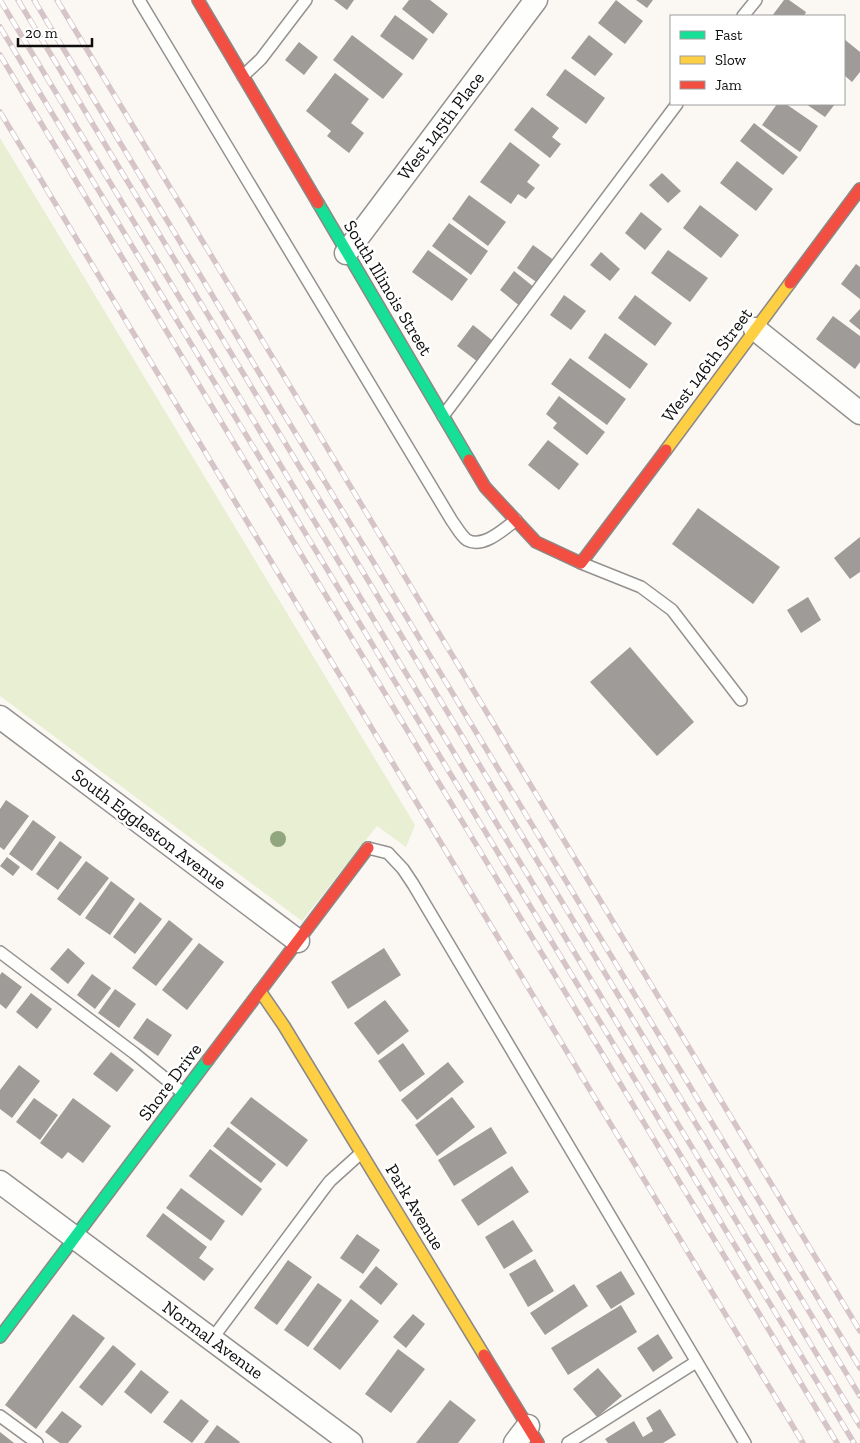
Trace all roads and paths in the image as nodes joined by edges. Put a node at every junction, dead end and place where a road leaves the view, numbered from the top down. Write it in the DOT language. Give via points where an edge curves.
graph roads {
  1 [pos="139,0"];
  2 [pos="198,0"];
  3 [pos="306,0"];
  4 [pos="536,0"];
  5 [pos="756,0"];
  6 [pos="744,15"];
  7 [pos="243,76"];
  8 [pos="677,105"];
  9 [pos="860,189"];
  10 [pos="346,253"];
  11 [pos="755,329"];
  12 [pos="860,412"];
  13 [pos="443,416"];
  14 [pos="516,520"];
  15 [pos="581,563"];
  16 [pos="741,700"];
  17 [pos="0,718"];
  18 [pos="368,848"];
  19 [pos="298,940"];
  20 [pos="0,952"];
  21 [pos="260,991"];
  22 [pos="183,1094"];
  23 [pos="361,1153"];
  24 [pos="0,1182"];
  25 [pos="74,1238"];
  26 [pos="0,1337"];
  27 [pos="212,1339"];
  28 [pos="696,1362"];
  29 [pos="0,1416"];
  30 [pos="527,1438"];
  31 [pos="36,1443"];
  32 [pos="352,1443"];
  33 [pos="568,1443"];
  34 [pos="745,1443"];
  1 -- 14 [label="lane" via="452,521 466,539 476,542 492,537"];
  2 -- 7 [label="street, South Illinois Street"];
  3 -- 7 [label="lane" via="261,59"];
  4 -- 10 [label="street, West 145th Place"];
  5 -- 6 [label="lane"];
  7 -- 10 [label="street, South Illinois Street"];
  8 -- 13 [label="lane"];
  9 -- 11 [label="street, West 146th Street"];
  10 -- 13 [label="street, South Illinois Street"];
  11 -- 12 [label="street"];
  11 -- 15 [label="street, West 146th Street"];
  13 -- 14 [label="street, South Illinois Street" via="485,487"];
  14 -- 15 [label="street, South Illinois Street" via="536,542"];
  15 -- 16 [label="lane" via="641,588 672,610"];
  17 -- 19 [label="street, South Eggleston Avenue"];
  18 -- 19 [label="street, Shore Drive"];
  18 -- 28 [label="lane" via="388,854 414,884"];
  19 -- 21 [label="street, Shore Drive"];
  20 -- 22 [label="lane"];
  21 -- 22 [label="street, Shore Drive"];
  21 -- 23 [label="street, Park Avenue"];
  22 -- 25 [label="street, Shore Drive"];
  23 -- 27 [label="lane" via="323,1190"];
  23 -- 30 [label="street, Park Avenue"];
  24 -- 25 [label="street, Normal Avenue"];
  25 -- 26 [label="street, Shore Drive"];
  25 -- 27 [label="street, Normal Avenue"];
  27 -- 32 [label="street, Normal Avenue"];
  28 -- 33 [label="lane"];
  28 -- 34 [label="lane"];
  29 -- 31 [label="lane"];
}
